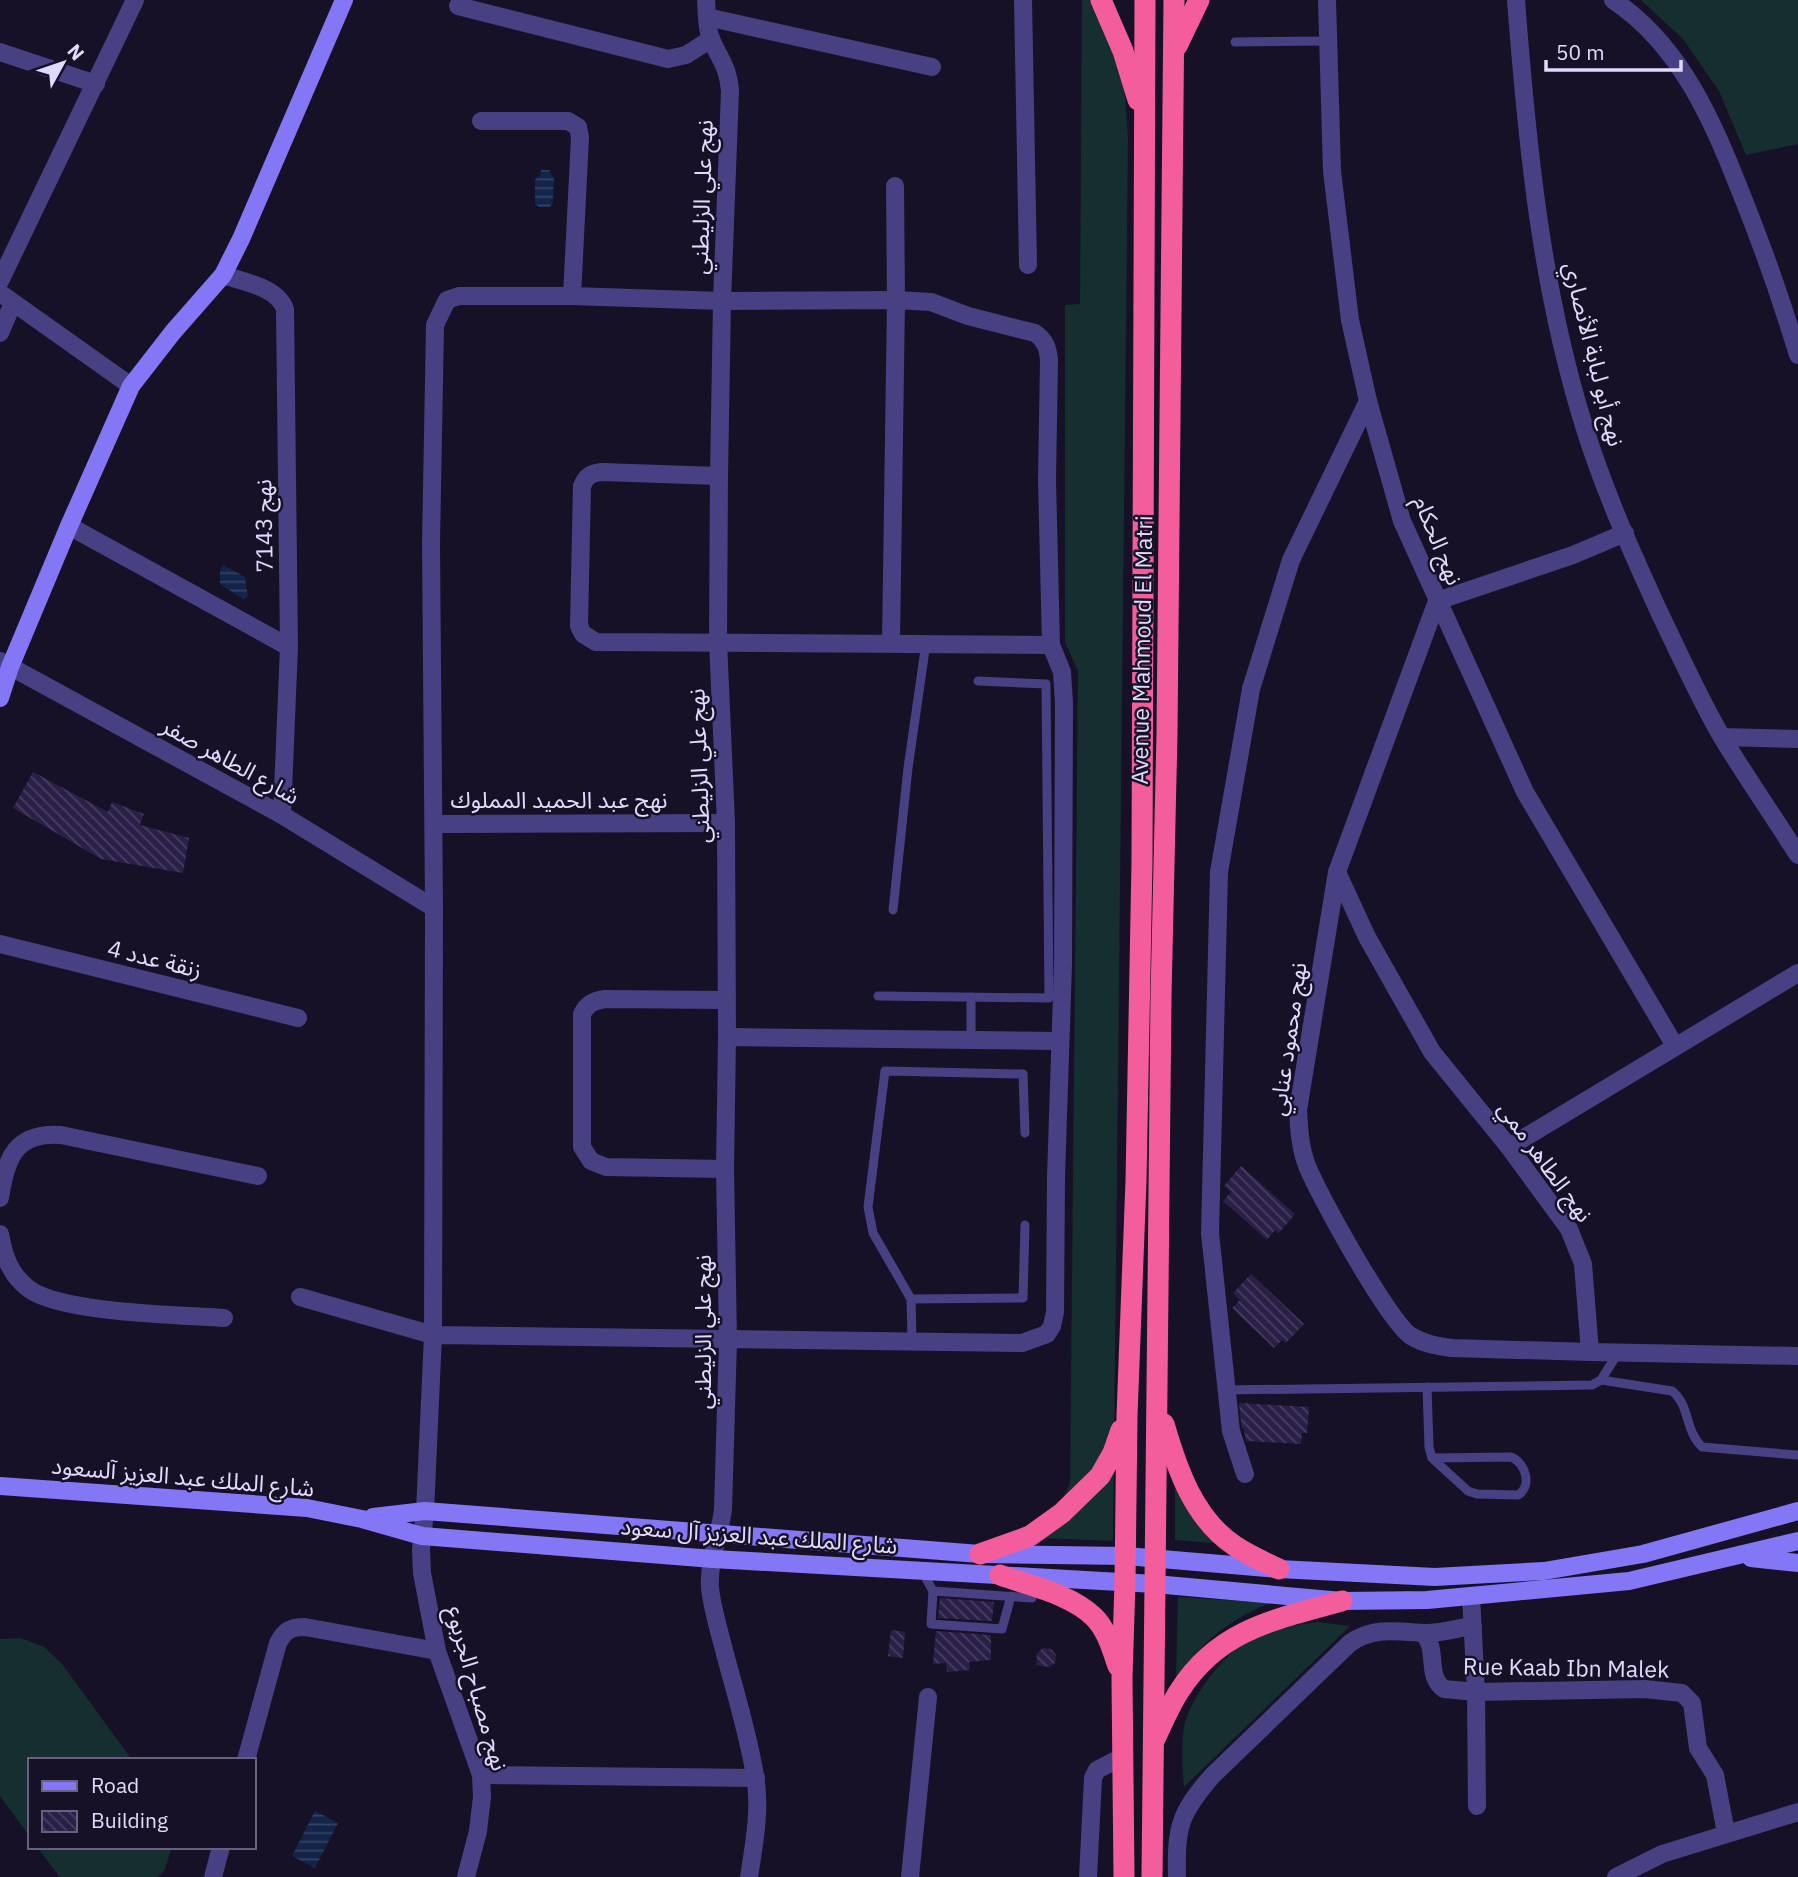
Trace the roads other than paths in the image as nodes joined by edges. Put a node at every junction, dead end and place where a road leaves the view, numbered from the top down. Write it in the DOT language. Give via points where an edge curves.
graph roads {
  1 [pos="135,0"];
  2 [pos="344,0"];
  3 [pos="1023,0"];
  4 [pos="1101,0"];
  5 [pos="1145,0"];
  6 [pos="1174,0"];
  7 [pos="1199,0"];
  8 [pos="1327,0"];
  9 [pos="1516,0"];
  10 [pos="1613,0"];
  11 [pos="458,6"];
  12 [pos="706,8"];
  13 [pos="711,38"];
  14 [pos="1327,41"];
  15 [pos="1235,42"];
  16 [pos="0,52"];
  17 [pos="1172,58"];
  18 [pos="932,67"];
  19 [pos="96,84"];
  20 [pos="481,121"];
  21 [pos="1145,124"];
  22 [pos="895,187"];
  23 [pos="1028,265"];
  24 [pos="223,275"];
  25 [pos="0,281"];
  26 [pos="572,296"];
  27 [pos="6,298"];
  28 [pos="896,300"];
  29 [pos="722,301"];
  30 [pos="0,333"];
  31 [pos="1798,355"];
  32 [pos="131,386"];
  33 [pos="1368,401"];
  34 [pos="719,476"];
  35 [pos="69,526"];
  36 [pos="1625,533"];
  37 [pos="1437,601"];
  38 [pos="718,641"];
  39 [pos="891,643"];
  40 [pos="926,643"];
  41 [pos="1051,645"];
  42 [pos="289,647"];
  43 [pos="5,664"];
  44 [pos="978,681"];
  45 [pos="0,698"];
  46 [pos="1722,737"];
  47 [pos="1798,740"];
  48 [pos="282,815"];
  49 [pos="726,823"];
  50 [pos="434,824"];
  51 [pos="1798,855"];
  52 [pos="1337,872"];
  53 [pos="434,908"];
  54 [pos="893,910"];
  55 [pos="0,944"];
  56 [pos="1798,974"];
  57 [pos="878,996"];
  58 [pos="971,997"];
  59 [pos="726,1000"];
  60 [pos="298,1018"];
  61 [pos="727,1037"];
  62 [pos="971,1038"];
  63 [pos="1059,1041"];
  64 [pos="1675,1046"];
  65 [pos="1024,1133"];
  66 [pos="1509,1147"];
  67 [pos="725,1169"];
  68 [pos="258,1176"];
  69 [pos="1,1189"];
  70 [pos="1025,1225"];
  71 [pos="0,1234"];
  72 [pos="300,1297"];
  73 [pos="911,1299"];
  74 [pos="224,1318"];
  75 [pos="433,1335"];
  76 [pos="728,1340"];
  77 [pos="912,1340"];
  78 [pos="1590,1352"];
  79 [pos="1618,1353"];
  80 [pos="1798,1356"];
  81 [pos="1601,1380"];
  82 [pos="1427,1387"];
  83 [pos="1225,1390"];
  84 [pos="1158,1403"];
  85 [pos="1127,1415"];
  86 [pos="1797,1455"];
  87 [pos="1432,1458"];
  88 [pos="1245,1474"];
  89 [pos="0,1486"];
  90 [pos="425,1511"];
  91 [pos="1796,1511"];
  92 [pos="362,1519"];
  93 [pos="720,1534"];
  94 [pos="422,1536"];
  95 [pos="1798,1541"];
  96 [pos="980,1555"];
  97 [pos="1126,1556"];
  98 [pos="1737,1557"];
  99 [pos="713,1559"];
  100 [pos="1155,1559"];
  101 [pos="1798,1563"];
  102 [pos="1279,1569"];
  103 [pos="921,1570"];
  104 [pos="1000,1575"];
  105 [pos="1125,1582"];
  106 [pos="1155,1584"];
  107 [pos="933,1591"];
  108 [pos="1011,1596"];
  109 [pos="1471,1596"];
  110 [pos="1032,1598"];
  111 [pos="1342,1601"];
  112 [pos="1473,1626"];
  113 [pos="1423,1633"];
  114 [pos="437,1651"];
  115 [pos="1122,1678"];
  116 [pos="1476,1692"];
  117 [pos="928,1697"];
  118 [pos="1153,1744"];
  119 [pos="1122,1757"];
  120 [pos="247,1758"];
  121 [pos="481,1774"];
  122 [pos="756,1778"];
  123 [pos="1477,1806"];
  124 [pos="1798,1812"];
  125 [pos="1726,1833"];
  126 [pos="220,1849"];
  127 [pos="213,1877"];
  128 [pos="466,1877"];
  129 [pos="749,1877"];
  130 [pos="910,1877"];
  131 [pos="1088,1877"];
  132 [pos="1124,1877"];
  133 [pos="1152,1877"];
  134 [pos="1177,1877"];
  135 [pos="1616,1877"];
  1 -- 19 [label="street"];
  2 -- 24 [label="main road"];
  3 -- 23 [label="street"];
  4 -- 21 [label="highway" via="1123,51"];
  5 -- 21 [label="highway, Avenue Mahmoud El Matri"];
  6 -- 17 [label="highway, Avenue Mahmoud El Matri"];
  7 -- 17 [label="highway"];
  8 -- 14 [label="street, نهج الحكام"];
  9 -- 36 [label="street, نهج أبو لبابة الأنصاري" via="1538,209 1559,328 1585,430"];
  10 -- 31 [label="street" via="1653,34 1704,105 1773,273"];
  11 -- 13 [label="street" via="668,59 686,55"];
  12 -- 13 [label="street, نهج علي الزليطني"];
  12 -- 18 [label="street"];
  13 -- 29 [label="street, نهج علي الزليطني" via="728,73 730,91"];
  14 -- 15 [label="lane"];
  14 -- 33 [label="street, نهج الحكام" via="1339,244"];
  16 -- 19 [label="street"];
  17 -- 84 [label="highway, Avenue Mahmoud El Matri"];
  19 -- 25 [label="street"];
  20 -- 26 [label="street" via="568,121 578,127"];
  21 -- 85 [label="highway, Avenue Mahmoud El Matri" via="1137,1112"];
  22 -- 28 [label="street"];
  24 -- 32 [label="main road"];
  24 -- 42 [label="street, نهج 7143" via="275,294 285,309"];
  26 -- 29 [label="street"];
  26 -- 50 [label="street, نهج مصباح الجربوع" via="459,296 447,300 435,325 431,544"];
  27 -- 30 [label="street"];
  27 -- 32 [label="street"];
  28 -- 29 [label="street"];
  28 -- 39 [label="street"];
  28 -- 41 [label="street" via="931,303 1035,332 1048,350"];
  29 -- 34 [label="street, نهج علي الزليطني"];
  32 -- 35 [label="main road"];
  33 -- 37 [label="street, نهج الحكام" via="1402,521"];
  33 -- 83 [label="street" via="1291,560 1251,689 1219,872 1210,1233"];
  34 -- 38 [label="street, نهج علي الزليطني"];
  34 -- 38 [label="street" via="594,472 585,480 579,626 596,642"];
  35 -- 42 [label="street"];
  35 -- 43 [label="main road"];
  36 -- 37 [label="street"];
  36 -- 46 [label="street, نهج أبو لبابة الأنصاري"];
  37 -- 52 [label="street, نهج محمود عنابي"];
  37 -- 64 [label="street, نهج الحكام" via="1525,792"];
  38 -- 39 [label="street"];
  38 -- 49 [label="street, نهج علي الزليطني"];
  39 -- 40 [label="street"];
  40 -- 41 [label="street"];
  40 -- 54 [label="lane"];
  41 -- 63 [label="street" via="1062,672 1064,703"];
  42 -- 48 [label="street, نهج 7143"];
  43 -- 45 [label="main road"];
  43 -- 48 [label="street, شارع الطاهر صفر"];
  44 -- 58 [label="lane" via="1046,684 1049,998"];
  46 -- 47 [label="street"];
  46 -- 51 [label="street, نهج أبو لبابة الأنصاري"];
  48 -- 53 [label="street, شارع الطاهر صفر"];
  49 -- 50 [label="street, نهج عبد الحميد المملوك"];
  49 -- 59 [label="street, نهج علي الزليطني"];
  50 -- 53 [label="street, نهج مصباح الجربوع"];
  52 -- 66 [label="street, نهج الطاهر ممي" via="1367,937 1432,1052"];
  52 -- 78 [label="street, نهج محمود عنابي" via="1298,1110 1306,1163 1321,1195 1409,1335 1452,1348"];
  53 -- 75 [label="street, نهج مصباح الجربوع"];
  55 -- 60 [label="street, زنقة عدد 4"];
  56 -- 64 [label="street"];
  57 -- 58 [label="lane"];
  58 -- 62 [label="lane"];
  59 -- 61 [label="street, نهج علي الزليطني"];
  59 -- 67 [label="street" via="605,999 586,1006 582,1014 582,1147 591,1161 606,1167"];
  61 -- 62 [label="street"];
  61 -- 67 [label="street, نهج علي الزليطني"];
  62 -- 63 [label="street"];
  63 -- 77 [label="street" via="1052,1326 1046,1334 1022,1343"];
  64 -- 66 [label="street"];
  65 -- 73 [label="lane" via="1023,1074 885,1071 868,1207 873,1233"];
  66 -- 78 [label="street, نهج الطاهر ممي" via="1558,1212 1577,1246 1585,1274"];
  67 -- 76 [label="street, نهج علي الزليطني"];
  68 -- 69 [label="street" via="44,1134 26,1139 14,1151"];
  70 -- 73 [label="lane" via="1023,1298"];
  71 -- 74 [label="street" via="7,1264 28,1289 42,1297 82,1306"];
  72 -- 75 [label="street"];
  73 -- 77 [label="lane"];
  75 -- 76 [label="street"];
  75 -- 90 [label="street, نهج مصباح الجربوع"];
  76 -- 77 [label="street"];
  76 -- 93 [label="street, نهج علي الزليطني"];
  78 -- 79 [label="street"];
  79 -- 80 [label="street"];
  79 -- 81 [label="lane"];
  81 -- 82 [label="lane" via="1592,1385"];
  81 -- 86 [label="lane" via="1672,1391 1681,1397 1694,1439 1702,1447"];
  82 -- 83 [label="lane"];
  82 -- 87 [label="lane"];
  83 -- 88 [label="street" via="1231,1431"];
  84 -- 100 [label="highway, Avenue Mahmoud El Matri"];
  84 -- 102 [label="highway" via="1175,1462 1202,1513 1234,1546"];
  85 -- 96 [label="highway" via="1107,1465 1089,1488 1030,1536"];
  85 -- 97 [label="highway, Avenue Mahmoud El Matri"];
  87 -- 87 [label="lane" via="1511,1457 1523,1465 1526,1486 1518,1495 1477,1494"];
  89 -- 92 [label="main road, شارع الملك عبد العزيز آلسعود" via="307,1508"];
  90 -- 92 [label="main road, شارع الملك عبد العزيز آل سعود"];
  90 -- 93 [label="main road, شارع الملك عبد العزيز آل سعود"];
  90 -- 94 [label="street, نهج مصباح الجربوع"];
  91 -- 102 [label="main road, شارع الملك عبد العزيز آل سعود" via="1643,1554 1544,1571 1435,1577"];
  92 -- 94 [label="main road, شارع الملك عبد العزيز آل سعود"];
  93 -- 96 [label="main road, شارع الملك عبد العزيز آل سعود"];
  93 -- 99 [label="street, نهج علي الزليطني"];
  94 -- 99 [label="main road, شارع الملك عبد العزيز آل سعود"];
  94 -- 114 [label="street, نهج مصباح الجربوع" via="422,1573"];
  95 -- 98 [label="main road, شارع الملك عبد العزيز آل سعود"];
  96 -- 97 [label="main road, شارع الملك عبد العزيز آل سعود"];
  97 -- 100 [label="main road, شارع الملك عبد العزيز آل سعود"];
  97 -- 105 [label="highway, Avenue Mahmoud El Matri"];
  98 -- 101 [label="main road"];
  98 -- 109 [label="main road, شارع الملك عبد العزيز آل سعود" via="1629,1581"];
  99 -- 103 [label="main road, شارع الملك عبد العزيز آل سعود"];
  99 -- 122 [label="street, نهج علي الزليطني" via="710,1588"];
  100 -- 102 [label="main road, شارع الملك عبد العزيز آل سعود"];
  100 -- 106 [label="highway, Avenue Mahmoud El Matri"];
  103 -- 104 [label="main road, شارع الملك عبد العزيز آل سعود"];
  103 -- 107 [label="lane"];
  104 -- 105 [label="main road, شارع الملك عبد العزيز آل سعود"];
  104 -- 115 [label="highway" via="1062,1598 1094,1617"];
  105 -- 106 [label="main road, شارع الملك عبد العزيز آل سعود"];
  105 -- 115 [label="highway, Avenue Mahmoud El Matri"];
  106 -- 111 [label="main road, شارع الملك عبد العزيز آل سعود"];
  106 -- 118 [label="highway, Avenue Mahmoud El Matri"];
  107 -- 108 [label="lane"];
  107 -- 108 [label="lane" via="931,1624 1002,1629"];
  108 -- 110 [label="lane"];
  109 -- 111 [label="main road, شارع الملك عبد العزيز آل سعود"];
  109 -- 112 [label="street"];
  111 -- 118 [label="highway" via="1278,1619 1221,1644 1180,1691"];
  112 -- 113 [label="street"];
  112 -- 116 [label="street"];
  113 -- 116 [label="street, Rue Kaab Ibn Malek" via="1431,1644 1439,1685"];
  113 -- 134 [label="street" via="1378,1632 1357,1638 1212,1776 1181,1818"];
  114 -- 120 [label="street" via="305,1627 287,1630 278,1643"];
  114 -- 121 [label="street, نهج مصباح الجربوع"];
  115 -- 119 [label="highway, Avenue Mahmoud El Matri"];
  116 -- 123 [label="street"];
  116 -- 125 [label="street, Rue Kaab Ibn Malek" via="1579,1688 1682,1693 1692,1703 1698,1748 1715,1775"];
  117 -- 130 [label="street"];
  118 -- 133 [label="highway, Avenue Mahmoud El Matri"];
  119 -- 131 [label="street" via="1097,1770 1093,1778"];
  119 -- 132 [label="highway, Avenue Mahmoud El Matri"];
  121 -- 122 [label="street"];
  121 -- 128 [label="street, نهج مصباح الجربوع" via="478,1831"];
  122 -- 129 [label="street, نهج علي الزليطني" via="757,1823"];
  124 -- 125 [label="street"];
  125 -- 135 [label="street" via="1662,1854"];
  126 -- 127 [label="street"];
}
